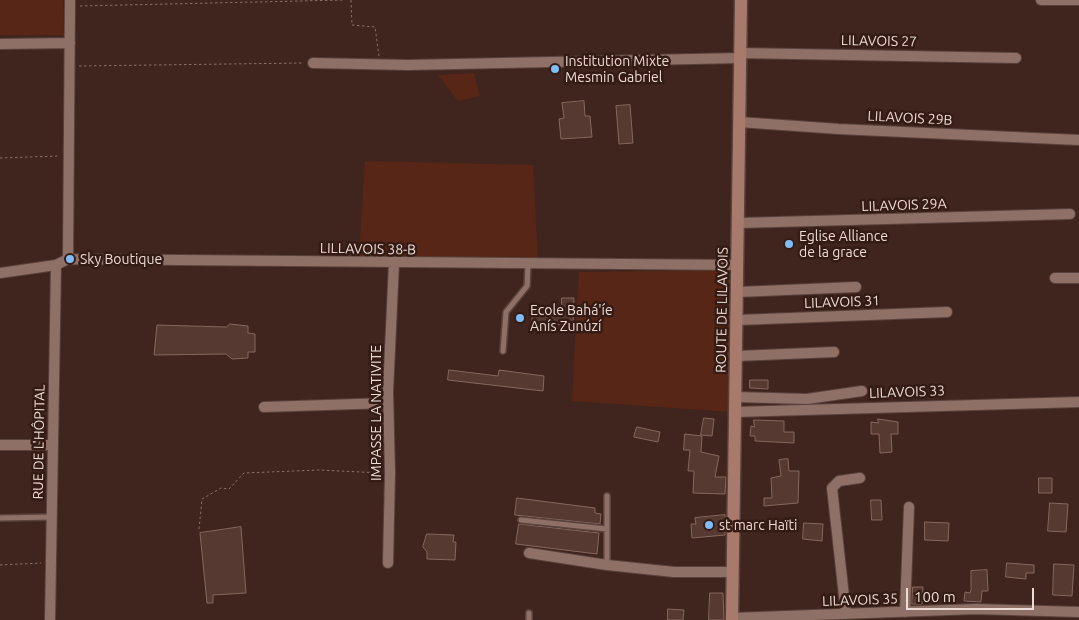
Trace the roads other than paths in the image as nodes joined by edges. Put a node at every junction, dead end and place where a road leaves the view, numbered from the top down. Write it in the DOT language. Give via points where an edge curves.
graph roads {
  1 [pos="741,0"];
  2 [pos="1041,0"];
  3 [pos="1079,0"];
  4 [pos="70,3"];
  5 [pos="70,43"];
  6 [pos="0,44"];
  7 [pos="740,55"];
  8 [pos="1016,58"];
  9 [pos="314,63"];
  10 [pos="739,122"];
  11 [pos="1079,140"];
  12 [pos="1070,214"];
  13 [pos="739,223"];
  14 [pos="68,259"];
  15 [pos="394,263"];
  16 [pos="56,265"];
  17 [pos="528,265"];
  18 [pos="738,265"];
  19 [pos="0,273"];
  20 [pos="1055,278"];
  21 [pos="1079,278"];
  22 [pos="856,287"];
  23 [pos="738,292"];
  24 [pos="947,312"];
  25 [pos="738,320"];
  26 [pos="503,351"];
  27 [pos="834,352"];
  28 [pos="737,356"];
  29 [pos="862,391"];
  30 [pos="736,397"];
  31 [pos="1079,402"];
  32 [pos="388,403"];
  33 [pos="264,407"];
  34 [pos="736,412"];
  35 [pos="53,444"];
  36 [pos="0,445"];
  37 [pos="860,478"];
  38 [pos="607,496"];
  39 [pos="909,507"];
  40 [pos="52,517"];
  41 [pos="0,518"];
  42 [pos="521,520"];
  43 [pos="607,529"];
  44 [pos="529,553"];
  45 [pos="388,563"];
  46 [pos="607,565"];
  47 [pos="732,572"];
  48 [pos="905,612"];
  49 [pos="1079,612"];
  50 [pos="529,613"];
  51 [pos="846,614"];
  52 [pos="732,619"];
  53 [pos="50,620"];
  54 [pos="529,620"];
  1 -- 7 [label="main road, ROUTE DE LILAVOIS"];
  2 -- 3 [label="street"];
  4 -- 5 [label="street"];
  5 -- 6 [label="street"];
  5 -- 14 [label="street"];
  7 -- 8 [label="street, LILAVOIS 27"];
  7 -- 9 [label="street, LILAVOIS 27" via="408,64"];
  7 -- 10 [label="main road, ROUTE DE LILAVOIS"];
  10 -- 11 [label="street, LILAVOIS 29B"];
  10 -- 13 [label="main road, ROUTE DE LILAVOIS"];
  12 -- 13 [label="street, LILAVOIS 29A"];
  13 -- 18 [label="main road, ROUTE DE LILAVOIS"];
  14 -- 15 [label="street, LILLAVOIS 38-B"];
  14 -- 16 [label="street, LILLAVOIS 38-B"];
  15 -- 17 [label="street, LILLAVOIS 38-B"];
  15 -- 32 [label="street, IMPASSE LA NATIVITE"];
  16 -- 19 [label="street, LILLAVOIS 38-B"];
  16 -- 35 [label="street, RUE DE L'HÔPITAL"];
  17 -- 18 [label="street, LILLAVOIS 38-B"];
  17 -- 26 [label="lane" via="527,286 506,312"];
  18 -- 23 [label="main road, ROUTE DE LILAVOIS"];
  20 -- 21 [label="street"];
  22 -- 23 [label="street"];
  23 -- 25 [label="main road, ROUTE DE LILAVOIS"];
  24 -- 25 [label="street, LILAVOIS 31"];
  25 -- 28 [label="main road, ROUTE DE LILAVOIS"];
  27 -- 28 [label="street"];
  28 -- 30 [label="main road, ROUTE DE LILAVOIS"];
  29 -- 30 [label="street" via="807,399"];
  30 -- 34 [label="main road, ROUTE DE LILAVOIS"];
  31 -- 34 [label="street, LILAVOIS 33"];
  32 -- 33 [label="street"];
  32 -- 45 [label="street, IMPASSE LA NATIVITE"];
  34 -- 47 [label="main road, ROUTE DE LILAVOIS"];
  35 -- 36 [label="street"];
  35 -- 40 [label="street, RUE DE L'HÔPITAL"];
  37 -- 51 [label="street" via="839,481 832,488"];
  38 -- 43 [label="lane"];
  39 -- 48 [label="street"];
  40 -- 41 [label="lane"];
  40 -- 53 [label="street, RUE DE L'HÔPITAL"];
  42 -- 43 [label="lane"];
  43 -- 46 [label="lane"];
  44 -- 46 [label="street"];
  46 -- 47 [label="street" via="674,572"];
  47 -- 52 [label="main road, ROUTE DE LILAVOIS"];
  48 -- 49 [label="street, LILAVOIS 35" via="976,609"];
  48 -- 51 [label="street, LILAVOIS 35"];
  50 -- 54 [label="lane"];
  51 -- 52 [label="street, LILAVOIS 35"];
}
